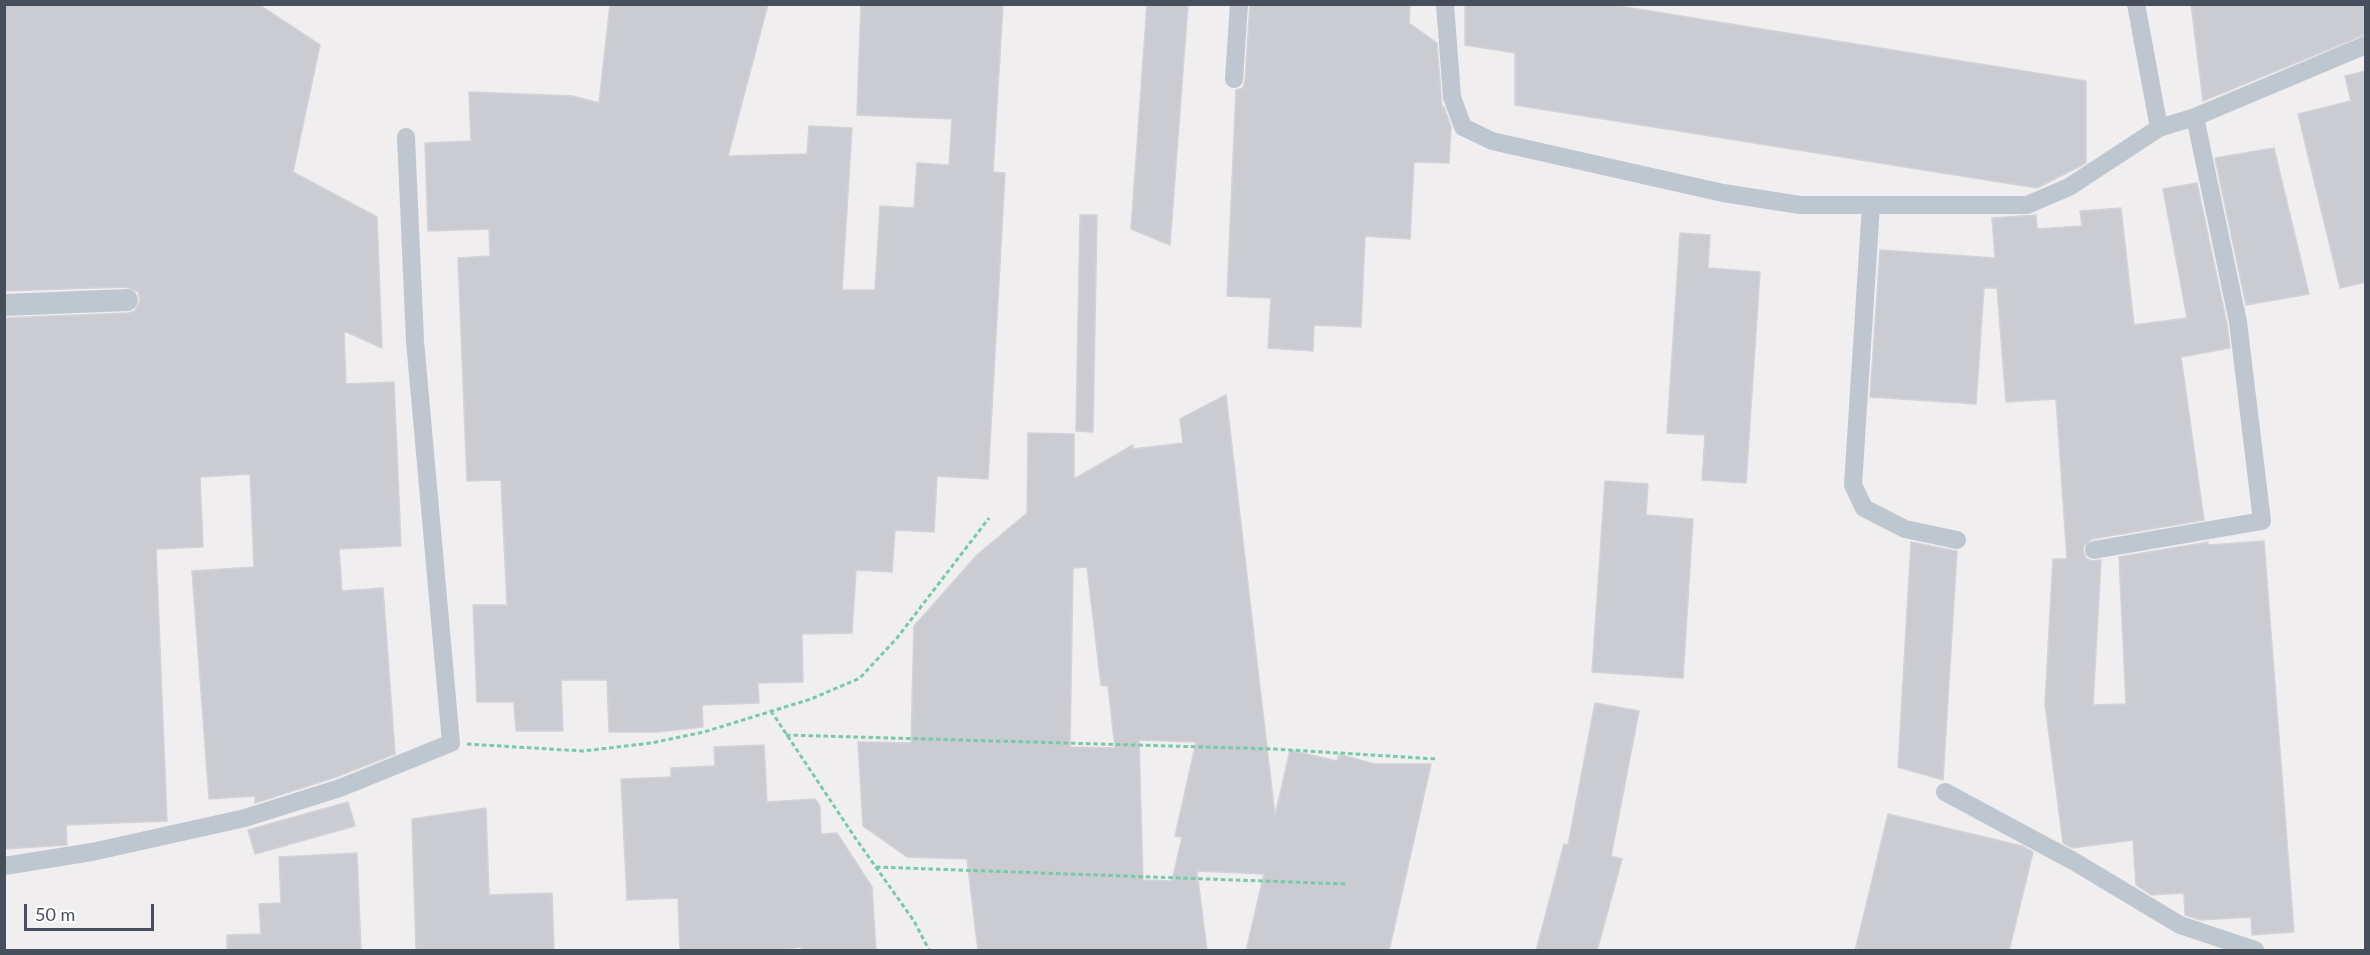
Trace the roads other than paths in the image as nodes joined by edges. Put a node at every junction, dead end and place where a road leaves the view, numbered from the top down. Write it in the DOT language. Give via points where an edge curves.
graph roads {
  1 [pos="1239,4"];
  2 [pos="1445,4"];
  3 [pos="2136,4"];
  4 [pos="2366,45"];
  5 [pos="1234,79"];
  6 [pos="2194,117"];
  7 [pos="2159,128"];
  8 [pos="406,137"];
  9 [pos="1871,205"];
  10 [pos="127,300"];
  11 [pos="4,305"];
  12 [pos="1957,540"];
  13 [pos="2094,550"];
  14 [pos="1945,792"];
  15 [pos="4,866"];
  16 [pos="2255,951"];
  1 -- 5 [label="street"];
  2 -- 9 [label="street" via="1452,97 1463,127 1492,141 1723,193 1800,205"];
  3 -- 7 [label="street"];
  4 -- 6 [label="street"];
  6 -- 7 [label="street"];
  6 -- 13 [label="street" via="2238,322 2262,521"];
  7 -- 9 [label="street" via="2069,187 2027,205"];
  8 -- 15 [label="street" via="415,341 451,743 340,788 245,818 92,852"];
  9 -- 12 [label="street" via="1853,485 1864,508 1894,524"];
  10 -- 11 [label="street"];
  14 -- 16 [label="street" via="2075,862 2180,925"];
}
